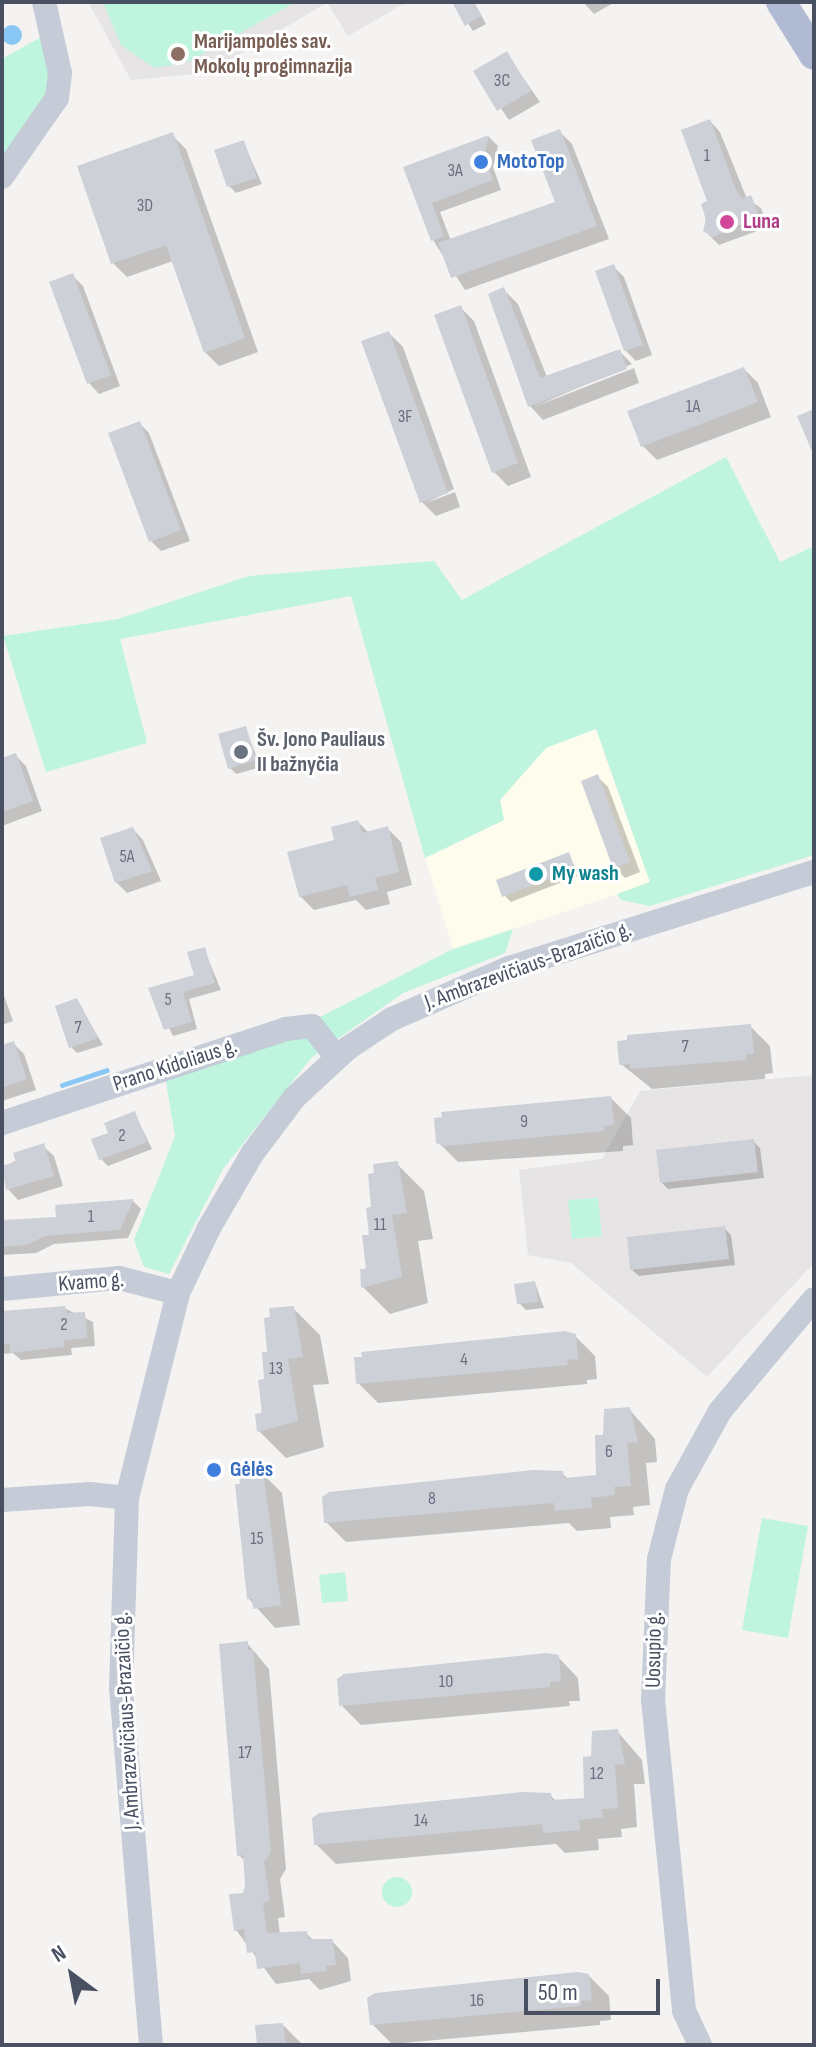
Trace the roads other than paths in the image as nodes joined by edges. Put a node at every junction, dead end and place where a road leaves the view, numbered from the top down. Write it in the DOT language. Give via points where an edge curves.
graph roads {
  1 [pos="44,2"];
  2 [pos="781,2"];
  3 [pos="814,55"];
  4 [pos="2,177"];
  5 [pos="814,872"];
  6 [pos="336,1057"];
  7 [pos="2,1123"];
  8 [pos="2,1289"];
  9 [pos="178,1293"];
  10 [pos="814,1299"];
  11 [pos="127,1498"];
  12 [pos="2,1500"];
  13 [pos="151,2045"];
  14 [pos="700,2045"];
  1 -- 4 [label="street" via="60,73 57,98"];
  2 -- 3 [label="main road"];
  5 -- 6 [label="street, J. Ambrazevičiaus-Brazaičio g." via="455,988 392,1019"];
  6 -- 7 [label="street, Prano Kidoliaus g." via="312,1026 286,1029"];
  6 -- 9 [label="street, J. Ambrazevičiaus-Brazaičio g." via="295,1097 252,1154"];
  8 -- 9 [label="street, Kvamo g." via="119,1278"];
  9 -- 11 [label="street, J. Ambrazevičiaus-Brazaičio g."];
  10 -- 14 [label="street, Uosupio g." via="720,1411 677,1489 659,1559 653,1701 684,2010"];
  11 -- 12 [label="street" via="90,1494"];
  11 -- 13 [label="street, J. Ambrazevičiaus-Brazaičio g." via="121,1689"];
}
